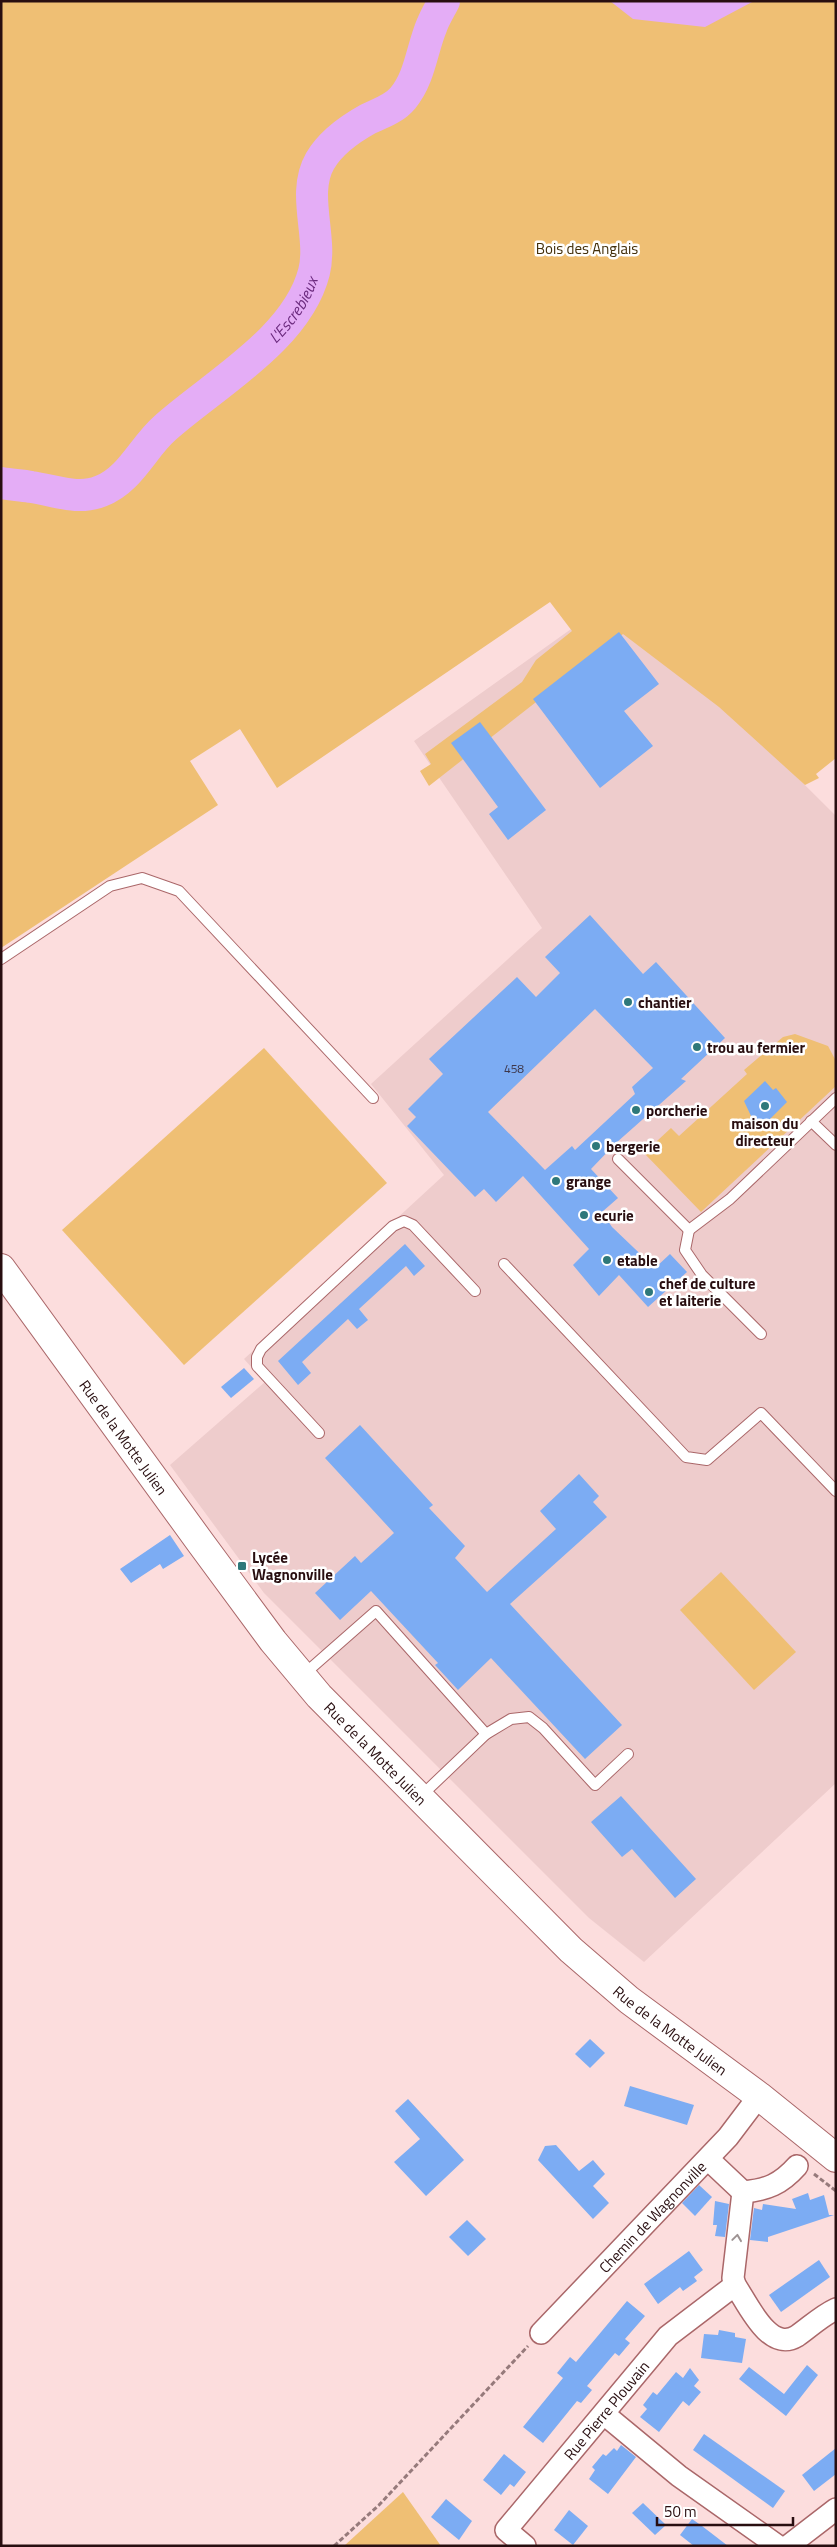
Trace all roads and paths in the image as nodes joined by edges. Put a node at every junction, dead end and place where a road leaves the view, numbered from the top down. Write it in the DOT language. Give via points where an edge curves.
graph roads {
  1 [pos="1,959"];
  2 [pos="374,1098"];
  3 [pos="836,1098"];
  4 [pos="811,1121"];
  5 [pos="836,1145"];
  6 [pos="618,1160"];
  7 [pos="689,1230"];
  8 [pos="504,1264"];
  9 [pos="1,1268"];
  10 [pos="475,1291"];
  11 [pos="761,1334"];
  12 [pos="319,1433"];
  13 [pos="836,1491"];
  14 [pos="301,1676"];
  15 [pos="486,1734"];
  16 [pos="628,1754"];
  17 [pos="418,1798"];
  18 [pos="759,2096"];
  19 [pos="836,2158"];
  20 [pos="708,2159"];
  21 [pos="797,2166"];
  22 [pos="743,2192"];
  23 [pos="735,2285"];
  24 [pos="836,2309"];
  25 [pos="540,2333"];
  26 [pos="604,2414"];
  27 [pos="836,2509"];
  28 [pos="334,2546"];
  29 [pos="525,2546"];
  30 [pos="778,2546"];
  31 [pos="788,2546"];
  1 -- 2 [label="lane" via="110,886 142,878 179,891"];
  3 -- 4 [label="lane"];
  4 -- 5 [label="lane"];
  4 -- 7 [label="lane" via="730,1199"];
  6 -- 7 [label="lane"];
  7 -- 11 [label="lane" via="685,1250 702,1275"];
  8 -- 13 [label="lane" via="686,1457 708,1460 761,1413"];
  9 -- 14 [label="street, Rue de la Motte Julien" via="110,1421"];
  10 -- 12 [label="lane" via="413,1225 404,1221 393,1226 261,1349 257,1357 257,1366"];
  14 -- 15 [label="lane" via="376,1611"];
  14 -- 17 [label="street, Rue de la Motte Julien"];
  15 -- 16 [label="lane" via="511,1719 529,1717 595,1785"];
  15 -- 17 [label="lane"];
  17 -- 18 [label="street, Rue de la Motte Julien" via="577,1956 629,2000"];
  18 -- 19 [label="street, Rue de la Motte Julien"];
  18 -- 20 [label="street, Chemin de Wagnonville"];
  20 -- 22 [label="street"];
  20 -- 25 [label="street, Chemin de Wagnonville"];
  21 -- 22 [label="street" via="777,2185"];
  23 -- 22 [label="street, one-way" via="733,2268"];
  23 -- 24 [label="street" via="767,2332 778,2340 796,2336"];
  23 -- 26 [label="street, Rue Pierre Plouvain" via="668,2336"];
  25 -- 28 [label="path" via="378,2506"];
  26 -- 29 [label="street, Rue Pierre Plouvain" via="506,2530"];
  26 -- 30 [label="street" via="686,2481"];
  27 -- 31 [label="street"];
}
